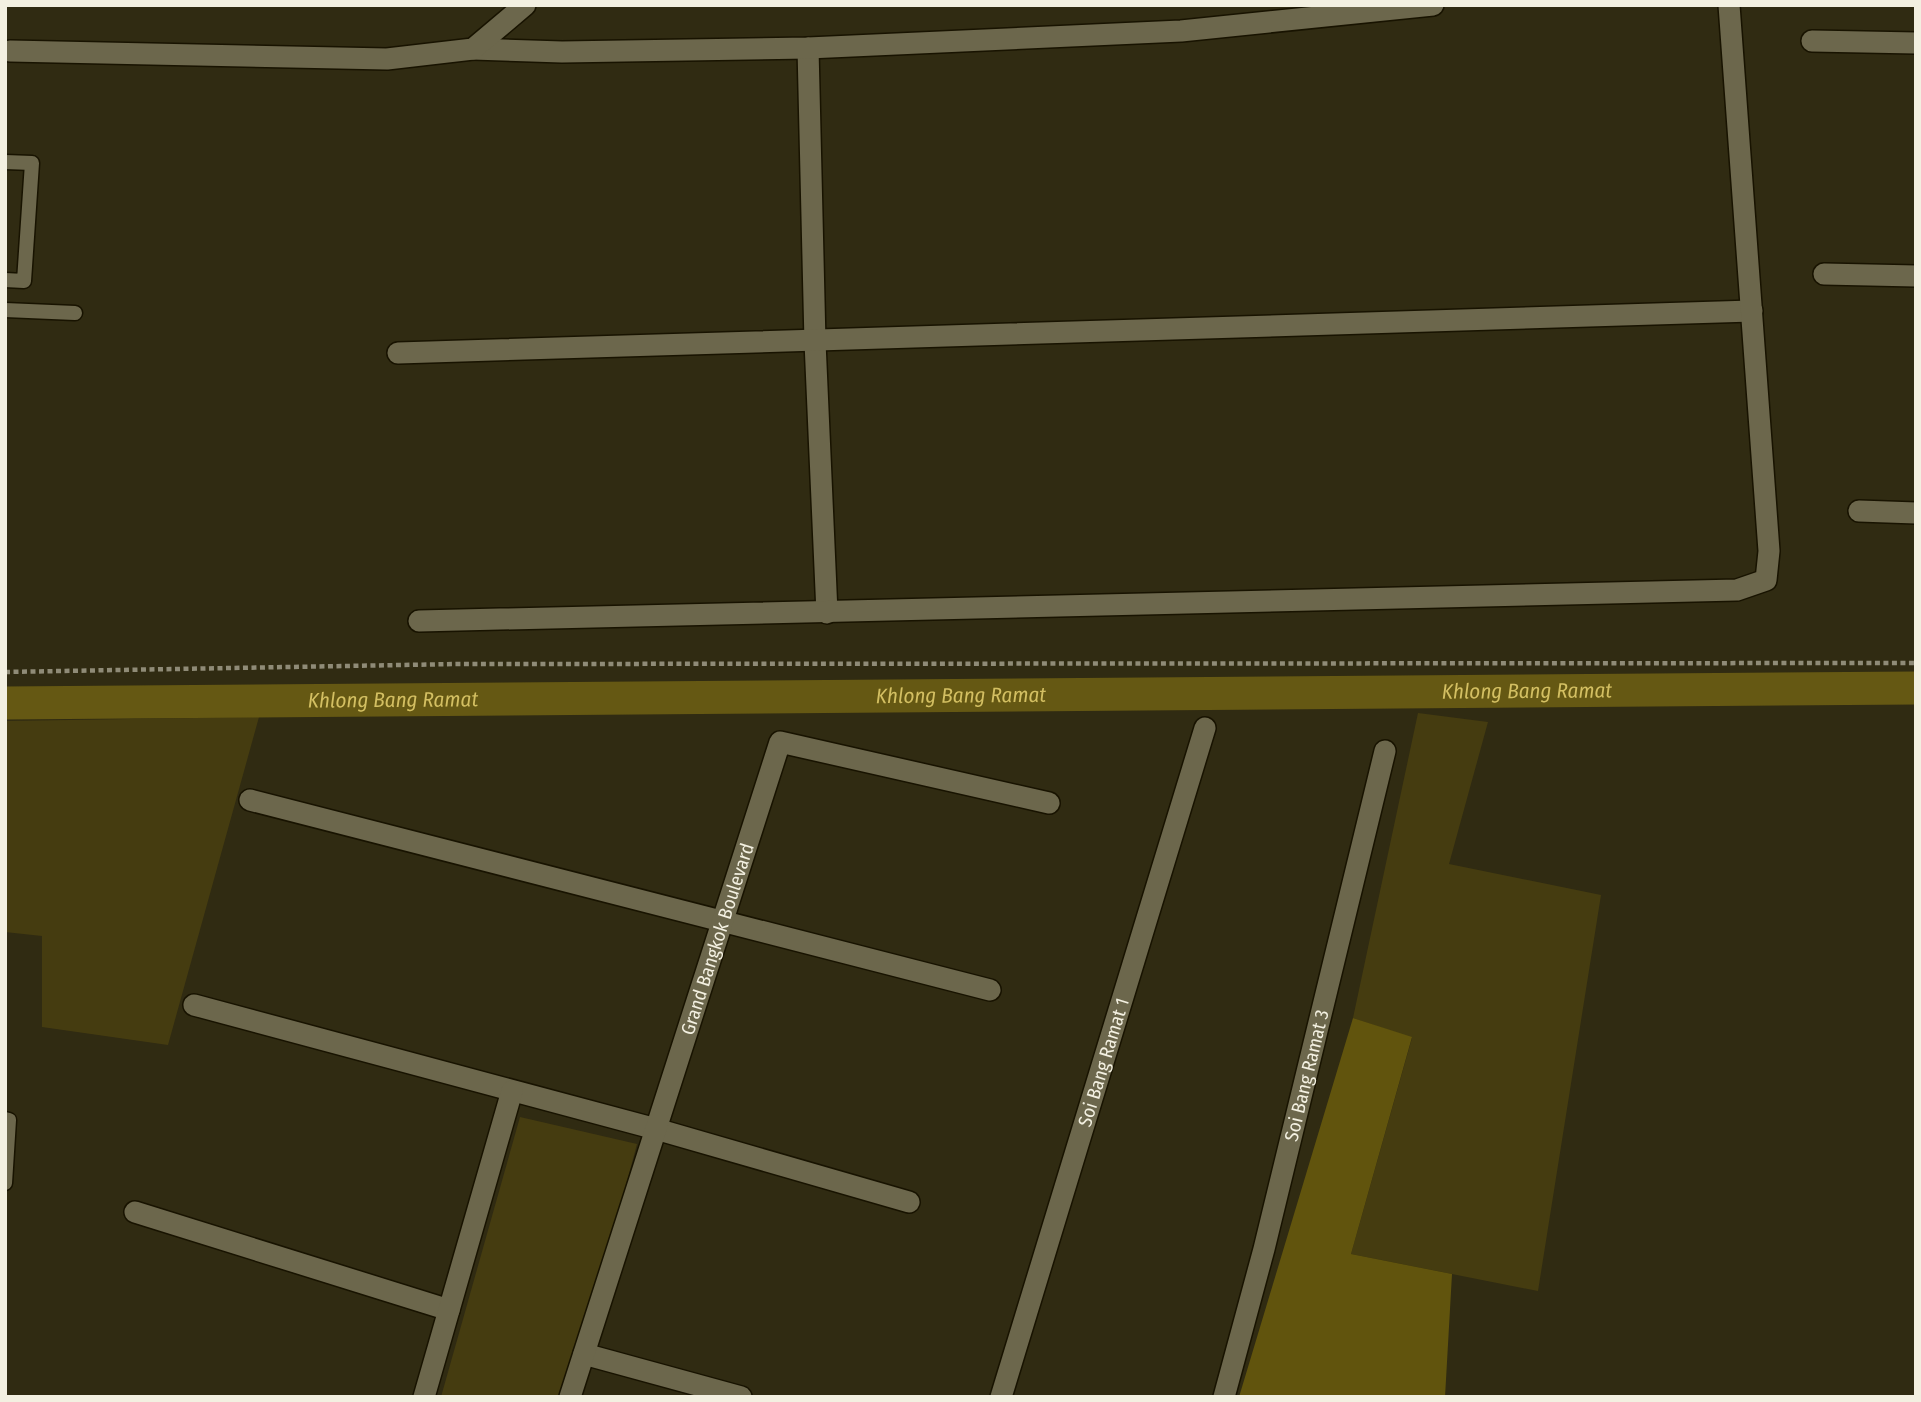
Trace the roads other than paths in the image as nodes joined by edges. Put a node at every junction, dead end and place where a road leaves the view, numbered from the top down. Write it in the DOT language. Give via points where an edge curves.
graph roads {
  1 [pos="525,5"];
  2 [pos="1433,5"];
  3 [pos="1728,5"];
  4 [pos="1812,41"];
  5 [pos="1916,43"];
  6 [pos="7,48"];
  7 [pos="808,48"];
  8 [pos="473,49"];
  9 [pos="5,162"];
  10 [pos="1824,274"];
  11 [pos="1916,276"];
  12 [pos="5,280"];
  13 [pos="5,310"];
  14 [pos="1752,312"];
  15 [pos="75,313"];
  16 [pos="815,342"];
  17 [pos="398,353"];
  18 [pos="1859,511"];
  19 [pos="1916,513"];
  20 [pos="827,613"];
  21 [pos="419,621"];
  22 [pos="1205,728"];
  23 [pos="1385,751"];
  24 [pos="250,800"];
  25 [pos="1049,803"];
  26 [pos="722,921"];
  27 [pos="990,990"];
  28 [pos="194,1005"];
  29 [pos="512,1091"];
  30 [pos="5,1119"];
  31 [pos="656,1129"];
  32 [pos="5,1183"];
  33 [pos="909,1202"];
  34 [pos="135,1212"];
  35 [pos="449,1310"];
  36 [pos="584,1354"];
  37 [pos="424,1397"];
  38 [pos="570,1397"];
  39 [pos="741,1397"];
  40 [pos="1001,1397"];
  41 [pos="1224,1397"];
  1 -- 8 [label="street"];
  2 -- 7 [label="street" via="1181,31"];
  3 -- 14 [label="street"];
  4 -- 5 [label="street"];
  6 -- 8 [label="street" via="387,59"];
  7 -- 8 [label="street"];
  7 -- 16 [label="street"];
  9 -- 12 [label="lane" via="32,163 24,281"];
  10 -- 11 [label="street"];
  13 -- 15 [label="lane"];
  14 -- 16 [label="street"];
  14 -- 20 [label="street" via="1769,551 1766,580 1737,590"];
  16 -- 17 [label="street"];
  16 -- 20 [label="street"];
  18 -- 19 [label="street"];
  20 -- 21 [label="street"];
  22 -- 40 [label="street, Soi Bang Ramat 1"];
  23 -- 41 [label="street, Soi Bang Ramat 3"];
  24 -- 26 [label="street"];
  25 -- 26 [label="street, Grand Bangkok Boulevard" via="780,742"];
  26 -- 27 [label="street"];
  26 -- 31 [label="street, Grand Bangkok Boulevard"];
  28 -- 29 [label="street"];
  29 -- 31 [label="street"];
  29 -- 35 [label="street"];
  30 -- 32 [label="lane" via="9,1120"];
  31 -- 33 [label="street"];
  31 -- 36 [label="street, Grand Bangkok Boulevard"];
  34 -- 35 [label="street"];
  35 -- 37 [label="street"];
  36 -- 38 [label="street, Grand Bangkok Boulevard"];
  36 -- 39 [label="street"];
}
